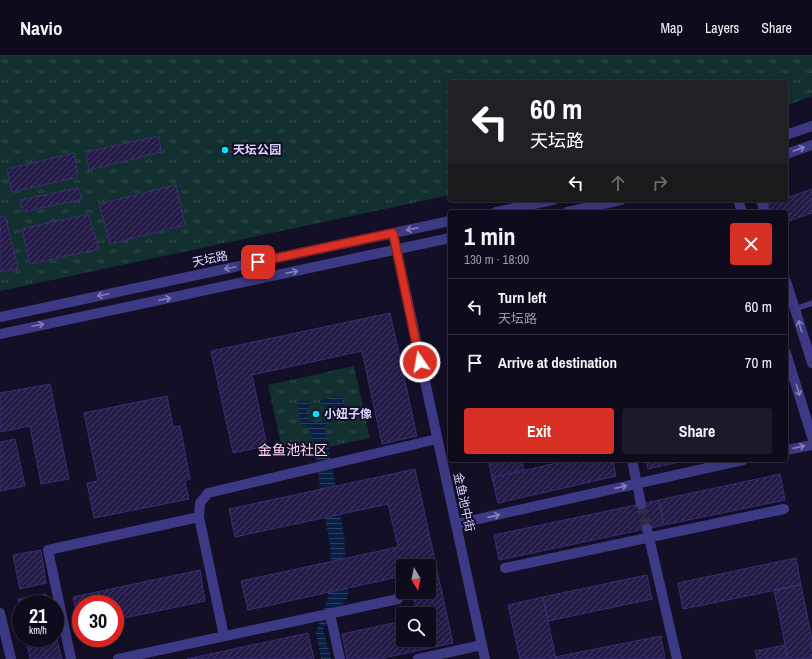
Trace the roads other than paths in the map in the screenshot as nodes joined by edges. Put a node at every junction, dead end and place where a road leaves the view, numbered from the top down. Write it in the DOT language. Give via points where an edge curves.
graph roads {
  1 [pos="812,126"];
  2 [pos="788,134"];
  3 [pos="812,145"];
  4 [pos="788,153"];
  5 [pos="544,202"];
  6 [pos="612,202"];
  7 [pos="506,210"];
  8 [pos="576,210"];
  9 [pos="448,222"];
  10 [pos="393,233"];
  11 [pos="448,238"];
  12 [pos="396,250"];
  13 [pos="788,287"];
  14 [pos="812,303"];
  15 [pos="795,309"];
  16 [pos="0,317"];
  17 [pos="0,334"];
  18 [pos="788,359"];
  19 [pos="812,363"];
  20 [pos="812,437"];
  21 [pos="437,439"];
  22 [pos="812,445"];
  23 [pos="788,450"];
  24 [pos="632,462"];
  25 [pos="734,462"];
  26 [pos="637,484"];
  27 [pos="642,504"];
  28 [pos="784,509"];
  29 [pos="199,517"];
  30 [pos="456,524"];
  31 [pos="648,533"];
  32 [pos="505,568"];
  33 [pos="398,599"];
  34 [pos="0,613"];
  35 [pos="330,614"];
  36 [pos="224,636"];
  37 [pos="482,645"];
  38 [pos="163,654"];
  39 [pos="11,659"];
  40 [pos="71,659"];
  41 [pos="118,659"];
  42 [pos="340,659"];
  43 [pos="418,659"];
  44 [pos="485,659"];
  45 [pos="677,659"];
  1 -- 2 [label="street"];
  4 -- 3 [label="street, one-way"];
  5 -- 7 [label="street"];
  6 -- 8 [label="street"];
  9 -- 10 [label="street, 天坛路, one-way"];
  10 -- 12 [label="street, 金鱼池中街"];
  10 -- 16 [label="street, 天坛路, one-way"];
  11 -- 12 [label="street"];
  17 -- 12 [label="street, one-way"];
  12 -- 21 [label="street, 金鱼池中街"];
  13 -- 15 [label="street"];
  14 -- 15 [label="lane"];
  19 -- 15 [label="street, one-way"];
  18 -- 20 [label="street, one-way"];
  21 -- 29 [label="street" via="208,492 200,503"];
  21 -- 30 [label="street, 金鱼池中街"];
  23 -- 22 [label="street, one-way"];
  24 -- 26 [label="street"];
  25 -- 26 [label="street"];
  26 -- 27 [label="street"];
  30 -- 26 [label="street, one-way"];
  28 -- 31 [label="street"];
  29 -- 36 [label="street"];
  29 -- 40 [label="street" via="48,550"];
  30 -- 37 [label="street, 金鱼池中街"];
  31 -- 32 [label="street"];
  31 -- 45 [label="street"];
  33 -- 35 [label="street"];
  34 -- 39 [label="street"];
  35 -- 36 [label="street"];
  35 -- 42 [label="street"];
  36 -- 38 [label="street"];
  37 -- 43 [label="street"];
  37 -- 44 [label="street, 金鱼池中街"];
  38 -- 41 [label="street"];
}
